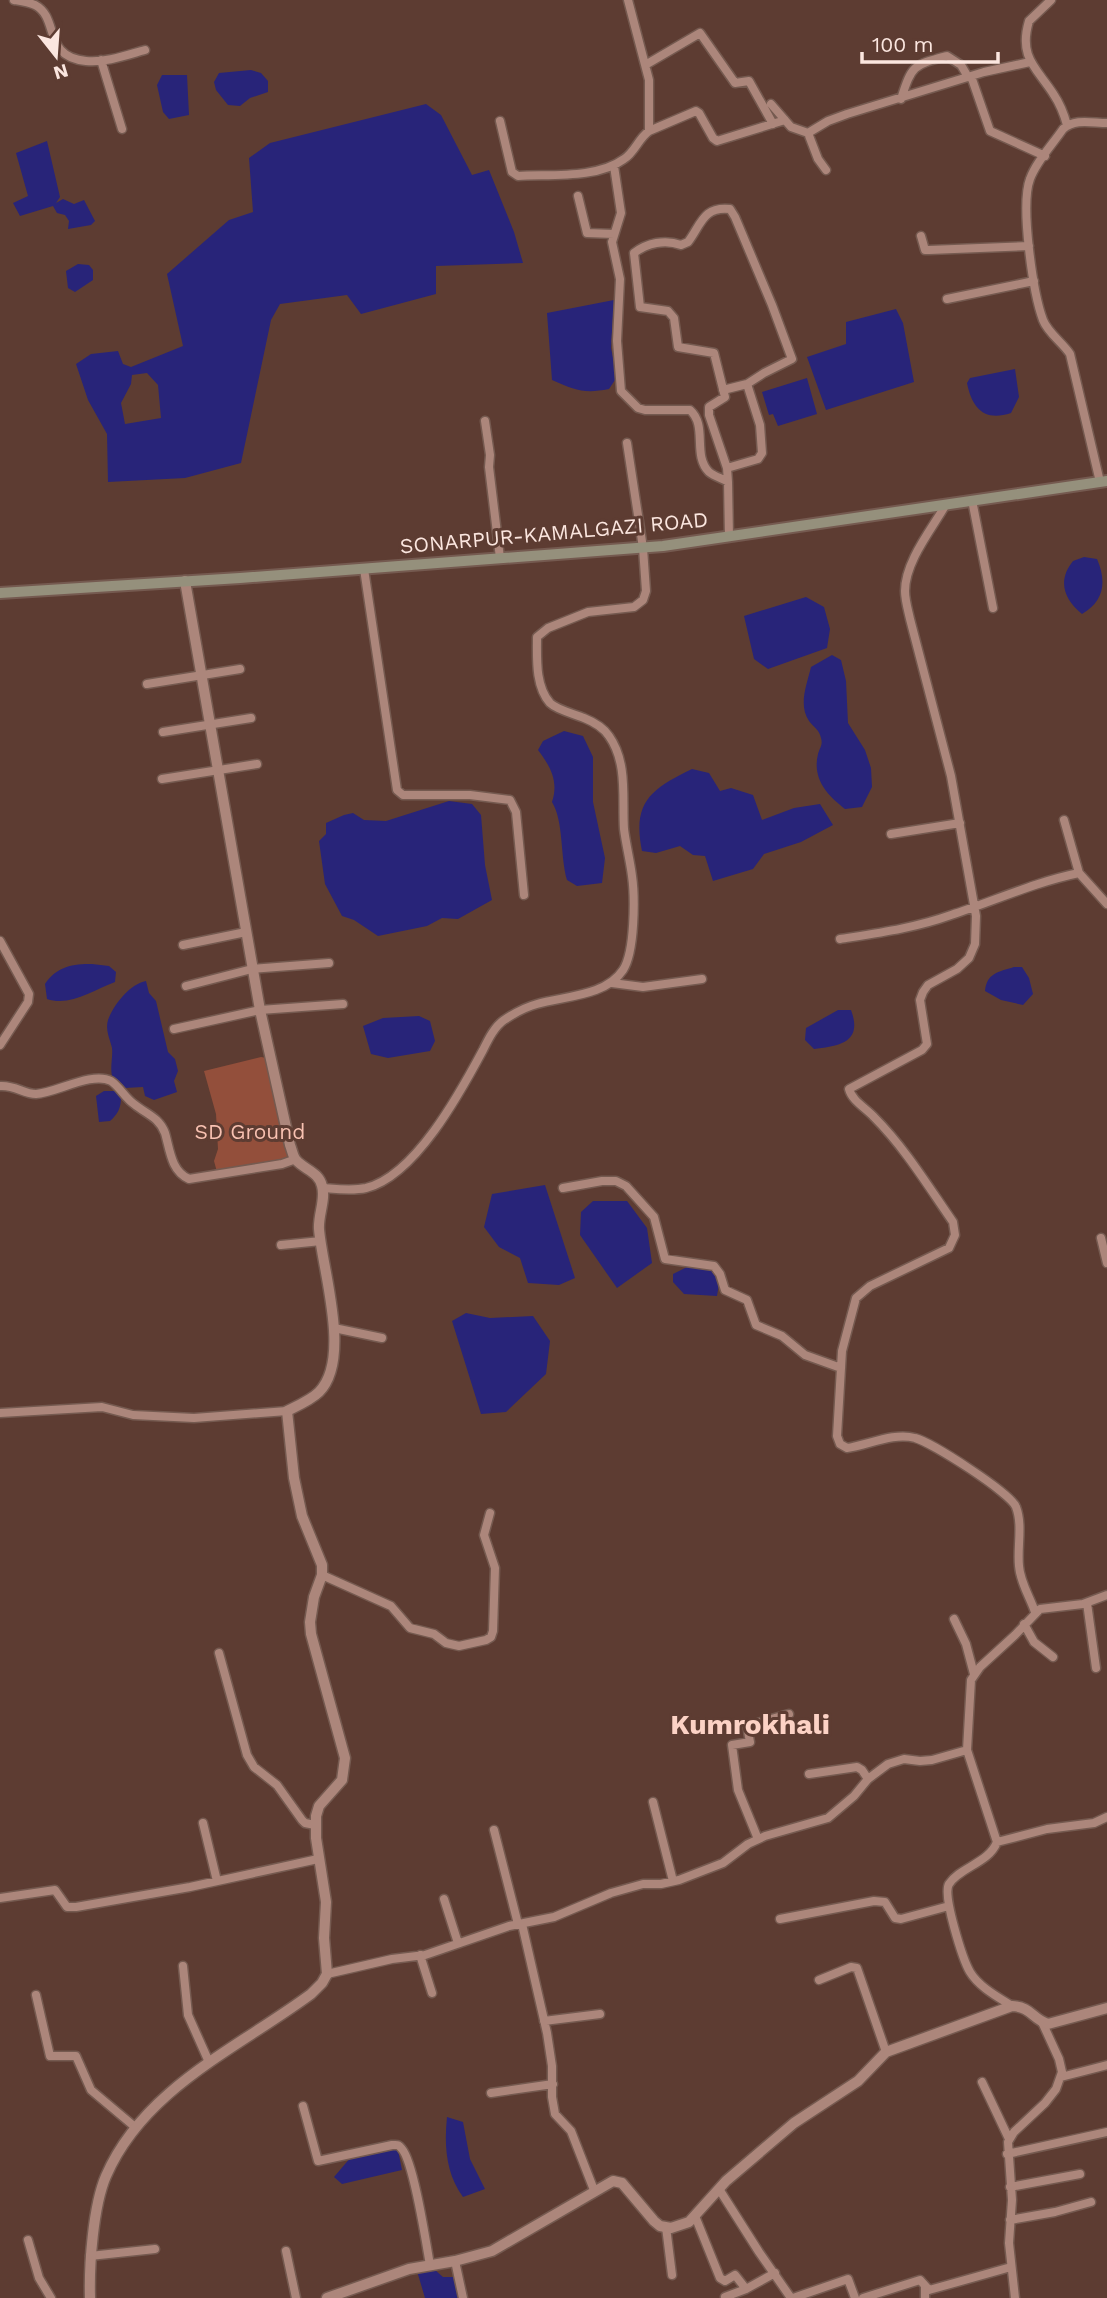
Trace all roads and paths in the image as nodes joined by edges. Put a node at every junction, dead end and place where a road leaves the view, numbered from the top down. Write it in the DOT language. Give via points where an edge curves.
graph roads {
  1 [pos="13,0"];
  2 [pos="628,0"];
  3 [pos="1052,0"];
  4 [pos="39,3"];
  5 [pos="145,50"];
  6 [pos="101,60"];
  7 [pos="1030,62"];
  8 [pos="646,64"];
  9 [pos="970,77"];
  10 [pos="901,99"];
  11 [pos="771,104"];
  12 [pos="785,120"];
  13 [pos="500,121"];
  14 [pos="1107,123"];
  15 [pos="773,124"];
  16 [pos="1068,125"];
  17 [pos="122,129"];
  18 [pos="649,131"];
  19 [pos="808,133"];
  20 [pos="1045,156"];
  21 [pos="614,166"];
  22 [pos="826,170"];
  23 [pos="578,196"];
  24 [pos="614,234"];
  25 [pos="921,236"];
  26 [pos="1029,246"];
  27 [pos="1034,281"];
  28 [pos="947,299"];
  29 [pos="747,384"];
  30 [pos="723,390"];
  31 [pos="485,421"];
  32 [pos="627,443"];
  33 [pos="727,468"];
  34 [pos="1104,481"];
  35 [pos="729,482"];
  36 [pos="972,500"];
  37 [pos="945,506"];
  38 [pos="729,537"];
  39 [pos="643,548"];
  40 [pos="500,558"];
  41 [pos="364,569"];
  42 [pos="185,582"];
  43 [pos="0,593"];
  44 [pos="993,608"];
  45 [pos="240,669"];
  46 [pos="203,675"];
  47 [pos="147,684"];
  48 [pos="251,718"];
  49 [pos="210,725"];
  50 [pos="163,732"];
  51 [pos="257,764"];
  52 [pos="217,770"];
  53 [pos="162,779"];
  54 [pos="1064,820"];
  55 [pos="960,823"];
  56 [pos="891,834"];
  57 [pos="1079,873"];
  58 [pos="524,895"];
  59 [pos="1107,904"];
  60 [pos="975,905"];
  61 [pos="246,932"];
  62 [pos="841,939"];
  63 [pos="0,941"];
  64 [pos="183,945"];
  65 [pos="329,963"];
  66 [pos="252,969"];
  67 [pos="702,979"];
  68 [pos="612,983"];
  69 [pos="186,986"];
  70 [pos="344,1004"];
  71 [pos="260,1010"];
  72 [pos="174,1029"];
  73 [pos="0,1045"];
  74 [pos="0,1086"];
  75 [pos="296,1159"];
  76 [pos="323,1188"];
  77 [pos="564,1188"];
  78 [pos="1101,1238"];
  79 [pos="321,1241"];
  80 [pos="281,1245"];
  81 [pos="1107,1263"];
  82 [pos="334,1328"];
  83 [pos="382,1338"];
  84 [pos="841,1368"];
  85 [pos="287,1411"];
  86 [pos="0,1413"];
  87 [pos="490,1513"];
  88 [pos="322,1575"];
  89 [pos="1107,1595"];
  90 [pos="1087,1603"];
  91 [pos="1035,1612"];
  92 [pos="954,1619"];
  93 [pos="1024,1624"];
  94 [pos="219,1653"];
  95 [pos="1053,1657"];
  96 [pos="1096,1668"];
  97 [pos="974,1674"];
  98 [pos="789,1714"];
  99 [pos="967,1750"];
  100 [pos="808,1774"];
  101 [pos="868,1779"];
  102 [pos="653,1802"];
  103 [pos="1107,1817"];
  104 [pos="203,1823"];
  105 [pos="315,1825"];
  106 [pos="494,1830"];
  107 [pos="758,1839"];
  108 [pos="997,1842"];
  109 [pos="318,1859"];
  110 [pos="217,1881"];
  111 [pos="673,1881"];
  112 [pos="0,1898"];
  113 [pos="444,1899"];
  114 [pos="949,1906"];
  115 [pos="780,1919"];
  116 [pos="520,1924"];
  117 [pos="458,1943"];
  118 [pos="420,1955"];
  119 [pos="183,1966"];
  120 [pos="327,1974"];
  121 [pos="819,1980"];
  122 [pos="432,1993"];
  123 [pos="36,1995"];
  124 [pos="1012,2006"];
  125 [pos="1107,2008"];
  126 [pos="600,2014"];
  127 [pos="544,2021"];
  128 [pos="1042,2022"];
  129 [pos="886,2052"];
  130 [pos="209,2062"];
  131 [pos="1107,2065"];
  132 [pos="1061,2077"];
  133 [pos="982,2082"];
  134 [pos="553,2084"];
  135 [pos="491,2093"];
  136 [pos="303,2106"];
  137 [pos="135,2127"];
  138 [pos="1107,2132"];
  139 [pos="1009,2138"];
  140 [pos="1007,2154"];
  141 [pos="1080,2174"];
  142 [pos="1010,2188"];
  143 [pos="719,2189"];
  144 [pos="594,2190"];
  145 [pos="1091,2202"];
  146 [pos="695,2216"];
  147 [pos="1010,2220"];
  148 [pos="666,2227"];
  149 [pos="28,2240"];
  150 [pos="155,2249"];
  151 [pos="286,2252"];
  152 [pos="90,2256"];
  153 [pos="455,2261"];
  154 [pos="430,2265"];
  155 [pos="1011,2267"];
  156 [pos="775,2273"];
  157 [pos="672,2276"];
  158 [pos="925,2288"];
  159 [pos="746,2290"];
  160 [pos="725,2297"];
  161 [pos="51,2298"];
  162 [pos="90,2298"];
  163 [pos="296,2298"];
  164 [pos="327,2298"];
  165 [pos="463,2298"];
  166 [pos="792,2298"];
  167 [pos="855,2298"];
  168 [pos="867,2298"];
  169 [pos="925,2298"];
  170 [pos="1014,2298"];
  1 -- 4 [label="street"];
  2 -- 8 [label="street"];
  3 -- 7 [label="street" via="1029,21"];
  4 -- 6 [label="street" via="63,53 79,60"];
  5 -- 6 [label="street"];
  6 -- 17 [label="street"];
  7 -- 9 [label="street"];
  7 -- 16 [label="street" via="1055,96"];
  8 -- 15 [label="street" via="701,33 734,83 749,81"];
  8 -- 18 [label="street"];
  9 -- 10 [label="street"];
  9 -- 10 [label="street" via="947,56 919,63 909,74"];
  9 -- 20 [label="street" via="990,131"];
  10 -- 19 [label="street" via="835,118"];
  11 -- 12 [label="street"];
  12 -- 15 [label="street"];
  12 -- 19 [label="street"];
  13 -- 21 [label="street" via="514,175 593,172"];
  14 -- 16 [label="street"];
  15 -- 18 [label="street" via="717,141 696,111"];
  16 -- 20 [label="street"];
  18 -- 21 [label="street" via="636,149"];
  19 -- 22 [label="street"];
  20 -- 26 [label="street" via="1029,180"];
  21 -- 24 [label="street" via="621,213"];
  23 -- 24 [label="street" via="587,233"];
  24 -- 35 [label="street" via="620,279 617,341 621,391 645,411 690,410 701,435 699,448 705,467"];
  25 -- 26 [label="street" via="925,250"];
  26 -- 27 [label="street"];
  27 -- 28 [label="street"];
  27 -- 34 [label="street" via="1043,320 1070,354"];
  29 -- 30 [label="street"];
  29 -- 30 [label="street" via="792,359 735,217 730,209 722,208 701,218 688,242 659,243 634,253 640,307 668,311 674,318 678,347 714,353"];
  29 -- 33 [label="street" via="760,425 762,453 758,459"];
  30 -- 33 [label="street" via="725,397 709,407 709,415"];
  31 -- 40 [label="street"];
  32 -- 39 [label="street"];
  33 -- 35 [label="street"];
  34 -- 36 [label="main road, SONARPUR-KAMALGAZI ROAD"];
  35 -- 38 [label="street"];
  36 -- 37 [label="main road, SONARPUR-KAMALGAZI ROAD"];
  36 -- 44 [label="street"];
  37 -- 38 [label="main road, SONARPUR-KAMALGAZI ROAD"];
  37 -- 55 [label="street" via="918,552 905,592"];
  38 -- 39 [label="main road, SONARPUR-KAMALGAZI ROAD"];
  39 -- 40 [label="main road, SONARPUR-KAMALGAZI ROAD"];
  39 -- 68 [label="street" via="643,600 634,607 588,611 537,637 541,685 551,704 596,723 608,734 622,772 632,925 629,958"];
  40 -- 41 [label="main road, SONARPUR-KAMALGAZI ROAD"];
  41 -- 42 [label="main road, SONARPUR-KAMALGAZI ROAD"];
  41 -- 58 [label="street" via="397,790 403,795 479,795 510,800 516,812"];
  42 -- 43 [label="main road, SONARPUR-KAMALGAZI ROAD"];
  42 -- 46 [label="street"];
  45 -- 46 [label="street"];
  46 -- 47 [label="street"];
  46 -- 49 [label="street"];
  48 -- 49 [label="street"];
  49 -- 50 [label="street"];
  49 -- 52 [label="street"];
  51 -- 52 [label="street"];
  52 -- 53 [label="street"];
  52 -- 61 [label="street"];
  54 -- 57 [label="street"];
  55 -- 56 [label="street"];
  55 -- 60 [label="street"];
  57 -- 59 [label="street"];
  57 -- 60 [label="street"];
  60 -- 62 [label="street" via="919,925"];
  60 -- 84 [label="street" via="973,951 957,969 928,985 920,1000 927,1044 849,1089 888,1130 953,1222 955,1235 949,1248 870,1286 856,1298"];
  61 -- 64 [label="street"];
  61 -- 66 [label="street"];
  63 -- 73 [label="street" via="29,994"];
  65 -- 66 [label="street"];
  66 -- 69 [label="street"];
  66 -- 71 [label="street"];
  67 -- 68 [label="street" via="643,987"];
  68 -- 76 [label="street" via="533,1005 502,1021 411,1161 368,1188"];
  70 -- 71 [label="street"];
  71 -- 72 [label="street"];
  71 -- 75 [label="street"];
  74 -- 75 [label="street" via="34,1094 106,1079 159,1122 175,1168 189,1179"];
  75 -- 76 [label="street" via="318,1176"];
  76 -- 79 [label="street"];
  77 -- 84 [label="street" via="602,1181 626,1186 654,1217 665,1259 718,1269 727,1292 747,1300 756,1325 782,1336 805,1355"];
  78 -- 81 [label="street"];
  79 -- 80 [label="street"];
  79 -- 82 [label="street"];
  82 -- 83 [label="street"];
  82 -- 85 [label="street" via="327,1380 320,1392"];
  84 -- 91 [label="street" via="837,1436 843,1447 915,1437 1013,1502 1019,1525 1019,1568"];
  85 -- 86 [label="street" via="194,1418 134,1415 102,1407"];
  85 -- 88 [label="street" via="302,1516 318,1551"];
  87 -- 88 [label="street" via="484,1535 495,1574 493,1631 486,1640 459,1646 446,1643 434,1634 410,1628 391,1606"];
  88 -- 105 [label="street" via="310,1628 345,1758 342,1780 319,1806"];
  89 -- 90 [label="street"];
  90 -- 91 [label="street" via="1047,1606"];
  90 -- 96 [label="street"];
  91 -- 93 [label="street"];
  92 -- 97 [label="street"];
  93 -- 95 [label="street" via="1034,1642"];
  93 -- 97 [label="street"];
  94 -- 105 [label="street" via="247,1755 254,1767 277,1785 304,1823"];
  97 -- 99 [label="street" via="968,1697"];
  98 -- 107 [label="street" via="747,1726 750,1742 732,1745 738,1790"];
  99 -- 101 [label="street" via="925,1761 897,1760"];
  99 -- 108 [label="street"];
  100 -- 101 [label="street" via="857,1768"];
  101 -- 107 [label="street" via="828,1818"];
  102 -- 111 [label="street"];
  103 -- 108 [label="street"];
  104 -- 110 [label="street"];
  105 -- 109 [label="street"];
  106 -- 116 [label="street"];
  107 -- 111 [label="street" via="723,1863"];
  108 -- 114 [label="street" via="948,1885"];
  109 -- 110 [label="street"];
  109 -- 120 [label="street" via="326,1909"];
  110 -- 112 [label="street" via="76,1907 67,1907 55,1890"];
  111 -- 116 [label="street" via="643,1884 554,1917"];
  113 -- 117 [label="street"];
  114 -- 115 [label="street" via="901,1919 895,1918 885,1902 874,1901"];
  114 -- 124 [label="street" via="971,1974"];
  116 -- 117 [label="street"];
  116 -- 127 [label="street"];
  117 -- 118 [label="street"];
  118 -- 120 [label="street"];
  118 -- 122 [label="street"];
  119 -- 130 [label="street" via="188,2015"];
  120 -- 130 [label="street" via="311,1994"];
  121 -- 129 [label="street" via="857,1968"];
  123 -- 137 [label="street" via="50,2056 76,2056 91,2090"];
  124 -- 128 [label="street" via="1030,2010"];
  124 -- 129 [label="street"];
  125 -- 128 [label="street"];
  126 -- 127 [label="street"];
  127 -- 134 [label="street"];
  128 -- 132 [label="street" via="1059,2059"];
  129 -- 143 [label="street" via="858,2081 794,2123"];
  130 -- 137 [label="street" via="159,2101"];
  131 -- 132 [label="street"];
  132 -- 139 [label="street" via="1045,2103"];
  133 -- 139 [label="street"];
  134 -- 135 [label="street"];
  134 -- 144 [label="street" via="555,2114 571,2132"];
  136 -- 154 [label="street" via="318,2161 392,2145 404,2151"];
  137 -- 152 [label="street" via="105,2179"];
  138 -- 140 [label="street"];
  139 -- 140 [label="street"];
  140 -- 142 [label="street"];
  141 -- 142 [label="street"];
  142 -- 147 [label="street"];
  143 -- 146 [label="street"];
  143 -- 156 [label="street"];
  144 -- 148 [label="street" via="607,2182 622,2183 648,2216"];
  144 -- 153 [label="street" via="492,2251"];
  145 -- 147 [label="street"];
  146 -- 148 [label="street" via="680,2227"];
  146 -- 159 [label="street" via="720,2278 725,2281 735,2275"];
  147 -- 155 [label="street"];
  148 -- 157 [label="street"];
  149 -- 161 [label="street"];
  150 -- 152 [label="street"];
  151 -- 163 [label="street"];
  152 -- 162 [label="street"];
  153 -- 154 [label="street"];
  153 -- 165 [label="street"];
  154 -- 164 [label="street"];
  155 -- 158 [label="street"];
  155 -- 170 [label="street"];
  156 -- 159 [label="street"];
  156 -- 166 [label="street"];
  158 -- 168 [label="street" via="920,2280"];
  158 -- 169 [label="street"];
  159 -- 160 [label="street"];
  166 -- 167 [label="street" via="848,2279"];
}
